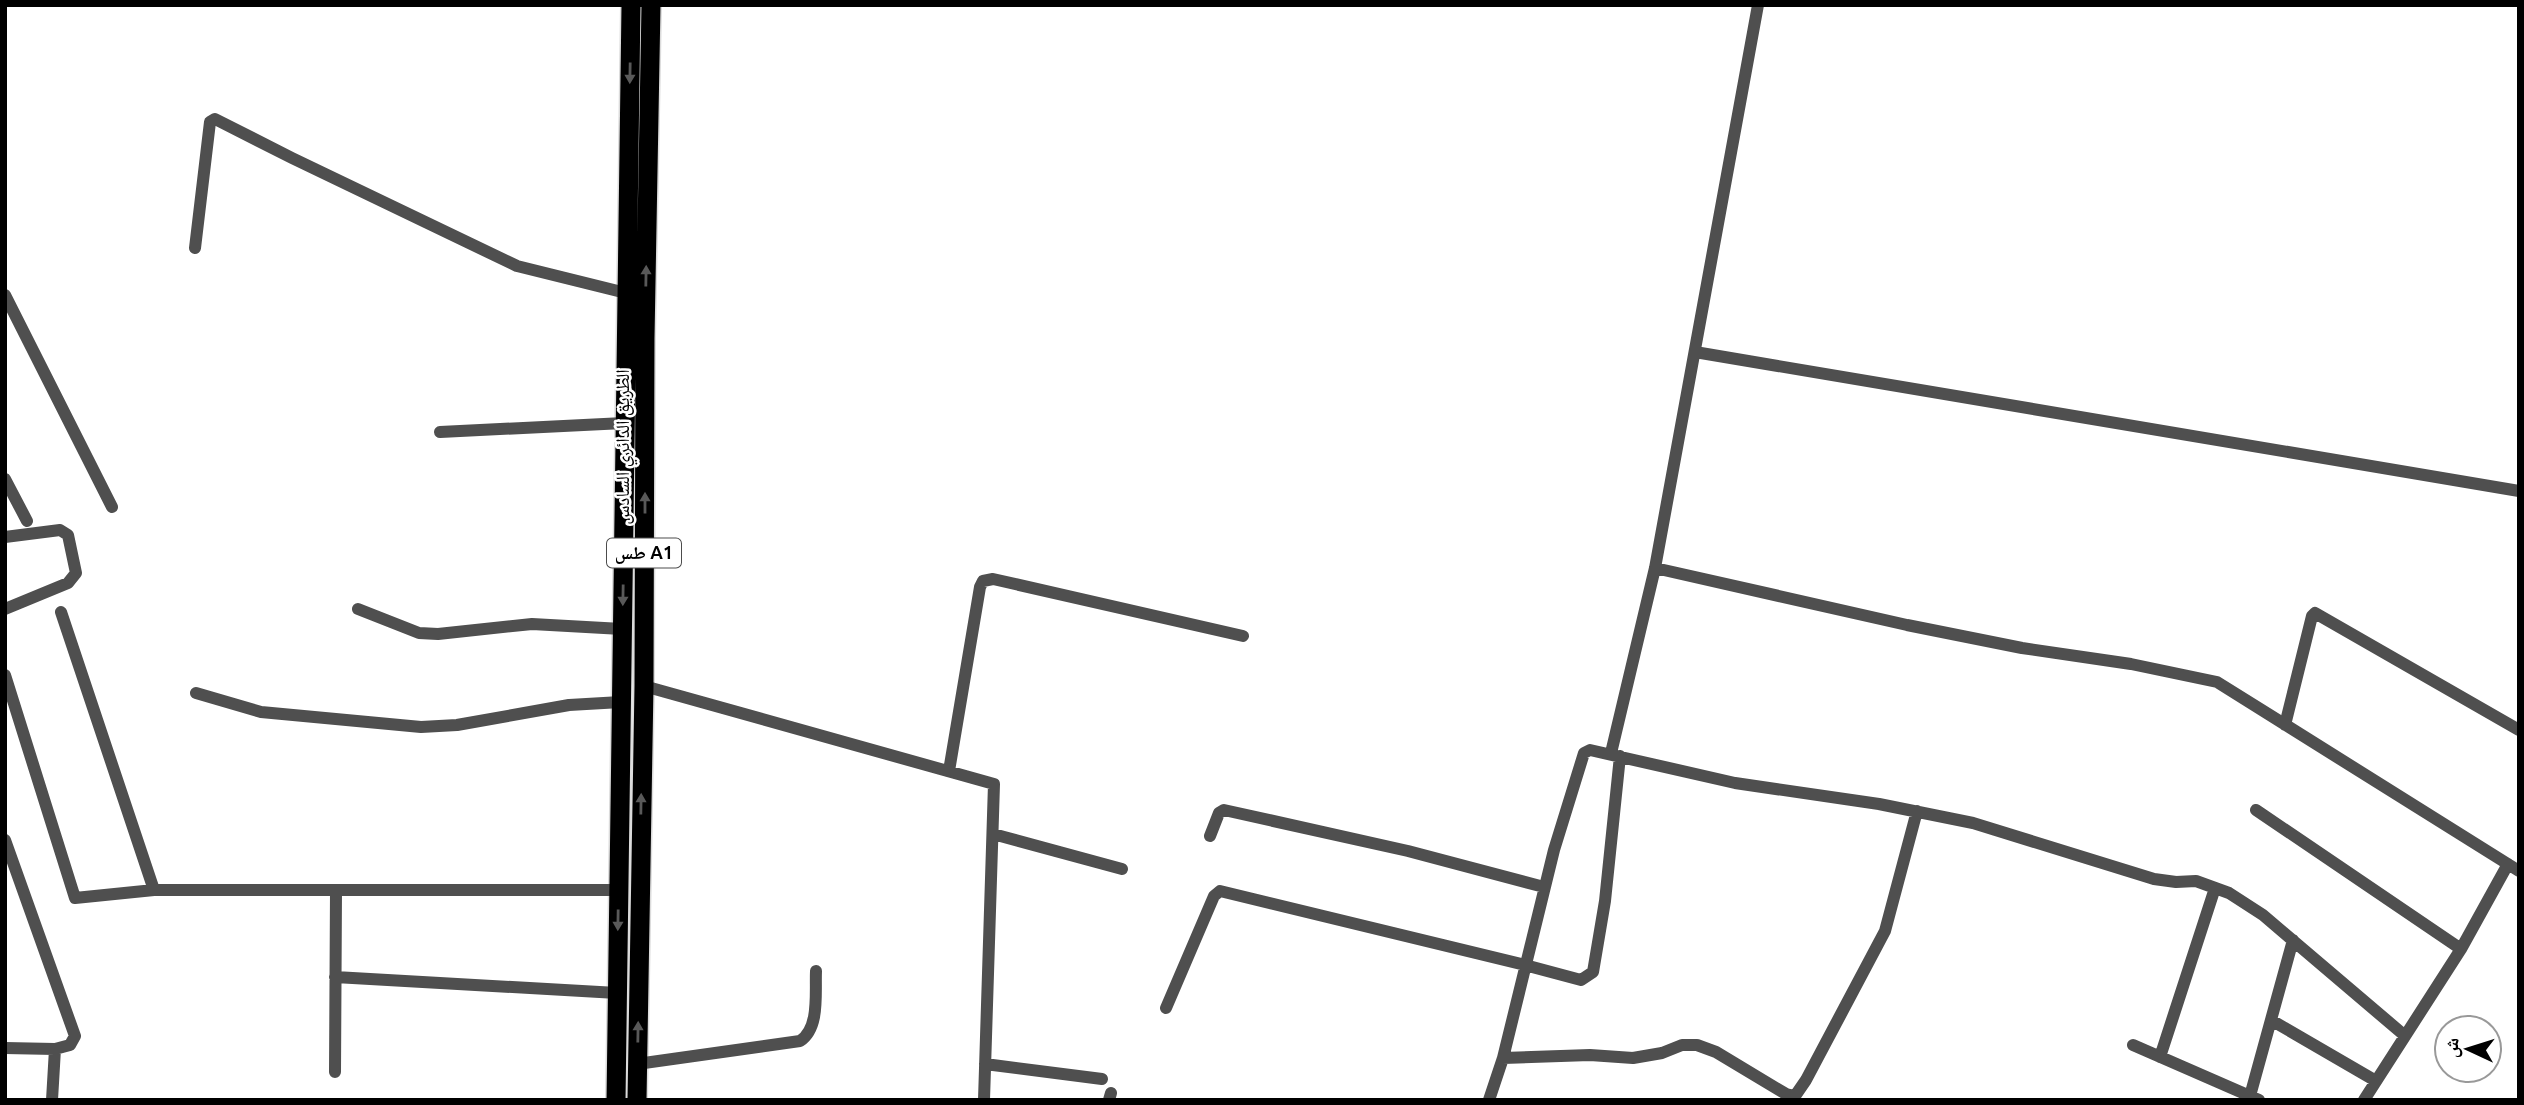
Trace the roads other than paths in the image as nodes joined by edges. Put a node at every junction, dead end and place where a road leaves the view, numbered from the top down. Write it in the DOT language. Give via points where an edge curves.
graph roads {
  1 [pos="631,5"];
  2 [pos="651,5"];
  3 [pos="1758,5"];
  4 [pos="195,248"];
  5 [pos="626,293"];
  6 [pos="5,295"];
  7 [pos="10,316"];
  8 [pos="1695,352"];
  9 [pos="624,423"];
  10 [pos="440,432"];
  11 [pos="5,479"];
  12 [pos="2519,491"];
  13 [pos="112,507"];
  14 [pos="27,521"];
  15 [pos="5,537"];
  16 [pos="1655,568"];
  17 [pos="5,609"];
  18 [pos="358,609"];
  19 [pos="61,612"];
  20 [pos="622,629"];
  21 [pos="1243,636"];
  22 [pos="5,675"];
  23 [pos="644,686"];
  24 [pos="196,693"];
  25 [pos="621,702"];
  26 [pos="2286,725"];
  27 [pos="620,726"];
  28 [pos="642,726"];
  29 [pos="2519,730"];
  30 [pos="1616,755"];
  31 [pos="949,771"];
  32 [pos="2256,810"];
  33 [pos="1917,811"];
  34 [pos="993,834"];
  35 [pos="1210,835"];
  36 [pos="6,845"];
  37 [pos="2514,867"];
  38 [pos="1122,869"];
  39 [pos="1544,887"];
  40 [pos="2215,888"];
  41 [pos="153,890"];
  42 [pos="618,890"];
  43 [pos="336,891"];
  44 [pos="2293,940"];
  45 [pos="2461,949"];
  46 [pos="1525,965"];
  47 [pos="816,971"];
  48 [pos="335,977"];
  49 [pos="617,993"];
  50 [pos="1166,1008"];
  51 [pos="2271,1020"];
  52 [pos="2404,1035"];
  53 [pos="2133,1045"];
  54 [pos="5,1048"];
  55 [pos="55,1049"];
  56 [pos="2160,1056"];
  57 [pos="1503,1058"];
  58 [pos="637,1064"];
  59 [pos="985,1064"];
  60 [pos="335,1072"];
  61 [pos="1102,1079"];
  62 [pos="2376,1080"];
  63 [pos="2255,1098"];
  64 [pos="52,1100"];
  65 [pos="616,1100"];
  66 [pos="637,1100"];
  67 [pos="984,1100"];
  68 [pos="1489,1100"];
  69 [pos="2364,1100"];
  1 -- 5 [label="highway, الطريق الدائري السادس / طس A1, one-way"];
  23 -- 2 [label="highway, الطريق الدائري السادس / طس A1, one-way"];
  3 -- 8 [label="street"];
  4 -- 5 [label="street" via="210,122 215,118 517,266"];
  5 -- 9 [label="highway, الطريق الدائري السادس / طس A1"];
  6 -- 7 [label="street"];
  7 -- 13 [label="street"];
  8 -- 12 [label="street"];
  8 -- 16 [label="street"];
  9 -- 10 [label="street"];
  9 -- 20 [label="highway, الطريق الدائري السادس / طس A1, one-way"];
  11 -- 14 [label="street"];
  15 -- 17 [label="street" via="60,530 68,535 76,573 68,583"];
  16 -- 26 [label="street" via="1906,625 2217,682"];
  16 -- 30 [label="street"];
  18 -- 20 [label="street" via="419,633 532,624"];
  19 -- 41 [label="street"];
  20 -- 25 [label="highway, الطريق الدائري السادس / طس A1"];
  21 -- 31 [label="street" via="993,579 982,581"];
  22 -- 41 [label="street" via="75,898"];
  23 -- 28 [label="highway, الطريق الدائري السادس / طس A1"];
  23 -- 31 [label="street"];
  24 -- 25 [label="street" via="261,712 421,727"];
  25 -- 27 [label="highway, الطريق الدائري السادس / طس A1"];
  26 -- 29 [label="street" via="2315,613"];
  26 -- 37 [label="street"];
  27 -- 28 [label="highway"];
  27 -- 42 [label="highway, الطريق الدائري السادس / طس A1"];
  58 -- 28 [label="highway, الطريق الدائري السادس / طس A1, one-way"];
  30 -- 33 [label="street" via="1735,782"];
  30 -- 39 [label="street" via="1584,753"];
  30 -- 46 [label="street" via="1605,901 1593,972 1581,981"];
  31 -- 34 [label="street" via="994,784"];
  32 -- 45 [label="street"];
  33 -- 40 [label="street" via="1973,823 2154,879 2196,881"];
  33 -- 57 [label="street" via="1885,931 1795,1096 1697,1045 1633,1058"];
  34 -- 38 [label="street"];
  34 -- 59 [label="street"];
  35 -- 39 [label="street" via="1224,810"];
  36 -- 55 [label="street" via="75,1036 70,1045"];
  37 -- 45 [label="street"];
  39 -- 46 [label="street"];
  40 -- 44 [label="street" via="2263,915"];
  40 -- 56 [label="street"];
  41 -- 43 [label="street"];
  42 -- 43 [label="street"];
  42 -- 49 [label="highway, الطريق الدائري السادس / طس A1, one-way"];
  43 -- 48 [label="street"];
  44 -- 51 [label="street"];
  44 -- 52 [label="street"];
  45 -- 52 [label="street"];
  46 -- 50 [label="street" via="1220,891"];
  46 -- 57 [label="street"];
  47 -- 58 [label="street" via="812,1027 800,1041"];
  48 -- 49 [label="street"];
  48 -- 60 [label="street"];
  49 -- 65 [label="highway, الطريق الدائري السادس / طس A1"];
  51 -- 62 [label="street"];
  51 -- 63 [label="street"];
  52 -- 62 [label="street"];
  53 -- 56 [label="street"];
  54 -- 55 [label="street"];
  55 -- 64 [label="street"];
  56 -- 63 [label="street"];
  57 -- 68 [label="street"];
  58 -- 66 [label="highway, الطريق الدائري السادس / طس A1"];
  59 -- 61 [label="street"];
  59 -- 67 [label="street"];
  62 -- 69 [label="street"];
}
